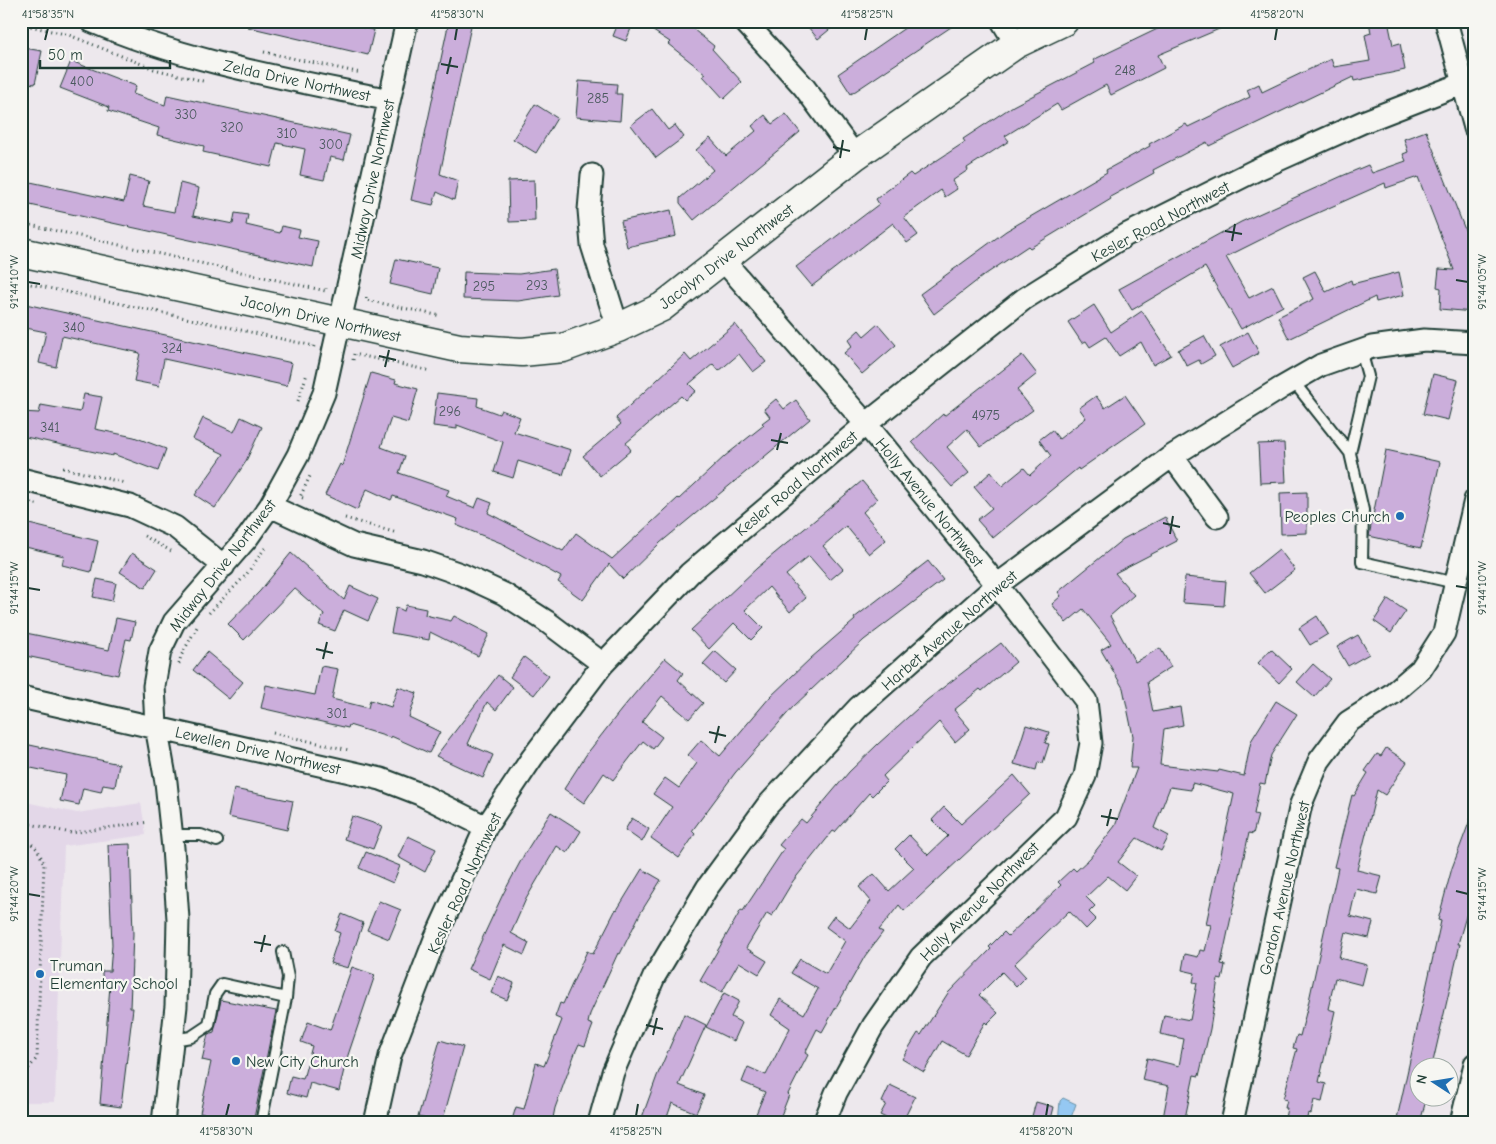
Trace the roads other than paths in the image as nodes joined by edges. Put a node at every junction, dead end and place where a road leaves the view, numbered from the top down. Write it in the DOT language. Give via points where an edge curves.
graph roads {
  1 [pos="91,21"];
  2 [pos="407,21"];
  3 [pos="744,21"];
  4 [pos="1002,21"];
  5 [pos="1064,21"];
  6 [pos="1446,21"];
  7 [pos="1016,44"];
  8 [pos="1462,84"];
  9 [pos="389,100"];
  10 [pos="1475,128"];
  11 [pos="855,156"];
  12 [pos="592,175"];
  13 [pos="21,252"];
  14 [pos="723,260"];
  15 [pos="340,322"];
  16 [pos="618,328"];
  17 [pos="1475,343"];
  18 [pos="1361,351"];
  19 [pos="1293,381"];
  20 [pos="866,424"];
  21 [pos="1350,453"];
  22 [pos="1172,456"];
  23 [pos="21,480"];
  24 [pos="1475,500"];
  25 [pos="270,506"];
  26 [pos="1217,517"];
  27 [pos="224,566"];
  28 [pos="1464,571"];
  29 [pos="997,585"];
  30 [pos="602,664"];
  31 [pos="21,697"];
  32 [pos="156,726"];
  33 [pos="486,827"];
  34 [pos="172,835"];
  35 [pos="217,841"];
  36 [pos="283,952"];
  37 [pos="286,998"];
  38 [pos="173,1040"];
  39 [pos="1475,1064"];
  40 [pos="163,1123"];
  41 [pos="261,1123"];
  42 [pos="375,1123"];
  43 [pos="599,1123"];
  44 [pos="824,1123"];
  45 [pos="1232,1123"];
  46 [pos="1461,1123"];
  1 -- 9 [label="street, Zelda Drive Northwest" via="133,39 192,57"];
  2 -- 9 [label="street, Midway Drive Northwest"];
  3 -- 11 [label="street" via="804,86"];
  4 -- 7 [label="street"];
  5 -- 7 [label="street, Jacolyn Drive Northwest"];
  6 -- 8 [label="street"];
  7 -- 11 [label="street, Jacolyn Drive Northwest"];
  8 -- 10 [label="street"];
  8 -- 20 [label="street, Kesler Road Northwest" via="1363,122 1256,170 1126,236 1024,299"];
  9 -- 15 [label="street, Midway Drive Northwest"];
  11 -- 14 [label="street, Jacolyn Drive Northwest"];
  12 -- 16 [label="street" via="589,210 592,245"];
  13 -- 15 [label="street, Jacolyn Drive Northwest"];
  14 -- 16 [label="street, Jacolyn Drive Northwest" via="662,307"];
  14 -- 20 [label="street, Holly Avenue Northwest"];
  15 -- 16 [label="street, Jacolyn Drive Northwest" via="450,346 496,352 563,348"];
  15 -- 25 [label="street, Midway Drive Northwest" via="324,393 298,455"];
  17 -- 18 [label="street, Harbet Avenue Northwest" via="1424,340"];
  18 -- 19 [label="street, Harbet Avenue Northwest" via="1321,365"];
  18 -- 21 [label="lane" via="1368,376"];
  19 -- 21 [label="lane"];
  19 -- 22 [label="street, Harbet Avenue Northwest"];
  20 -- 29 [label="street, Holly Avenue Northwest"];
  20 -- 30 [label="street, Kesler Road Northwest" via="690,573"];
  21 -- 28 [label="lane" via="1363,510 1362,562"];
  22 -- 26 [label="street"];
  22 -- 29 [label="street, Harbet Avenue Northwest"];
  23 -- 27 [label="street" via="130,506 175,527"];
  24 -- 28 [label="street, Gordon Avenue Northwest"];
  25 -- 27 [label="street, Midway Drive Northwest"];
  25 -- 30 [label="street" via="354,544 424,561 496,591 546,620"];
  27 -- 32 [label="street, Midway Drive Northwest" via="174,622 160,651 154,686"];
  28 -- 45 [label="street, Gordon Avenue Northwest" via="1444,633 1421,669 1392,694 1348,722 1318,760 1301,804"];
  29 -- 43 [label="street, Harbet Avenue Northwest" via="859,707 762,813 707,888 654,977 613,1072"];
  29 -- 44 [label="street, Holly Avenue Northwest" via="1086,701 1091,743 1085,776 1066,817 921,957 873,1026 836,1093"];
  30 -- 33 [label="street, Kesler Road Northwest" via="532,758"];
  31 -- 32 [label="street, Lewellen Drive Northwest"];
  32 -- 33 [label="street, Lewellen Drive Northwest" via="323,772 381,779 420,794"];
  32 -- 34 [label="street, Midway Drive Northwest"];
  33 -- 42 [label="street, Kesler Road Northwest" via="435,939 394,1047"];
  34 -- 35 [label="lane" via="201,836"];
  34 -- 38 [label="street, Midway Drive Northwest" via="178,919"];
  36 -- 37 [label="lane" via="288,977"];
  37 -- 38 [label="lane" via="222,984 215,994 209,1026 191,1038"];
  37 -- 41 [label="lane"];
  38 -- 40 [label="street, Midway Drive Northwest"];
  39 -- 46 [label="street"];
}
